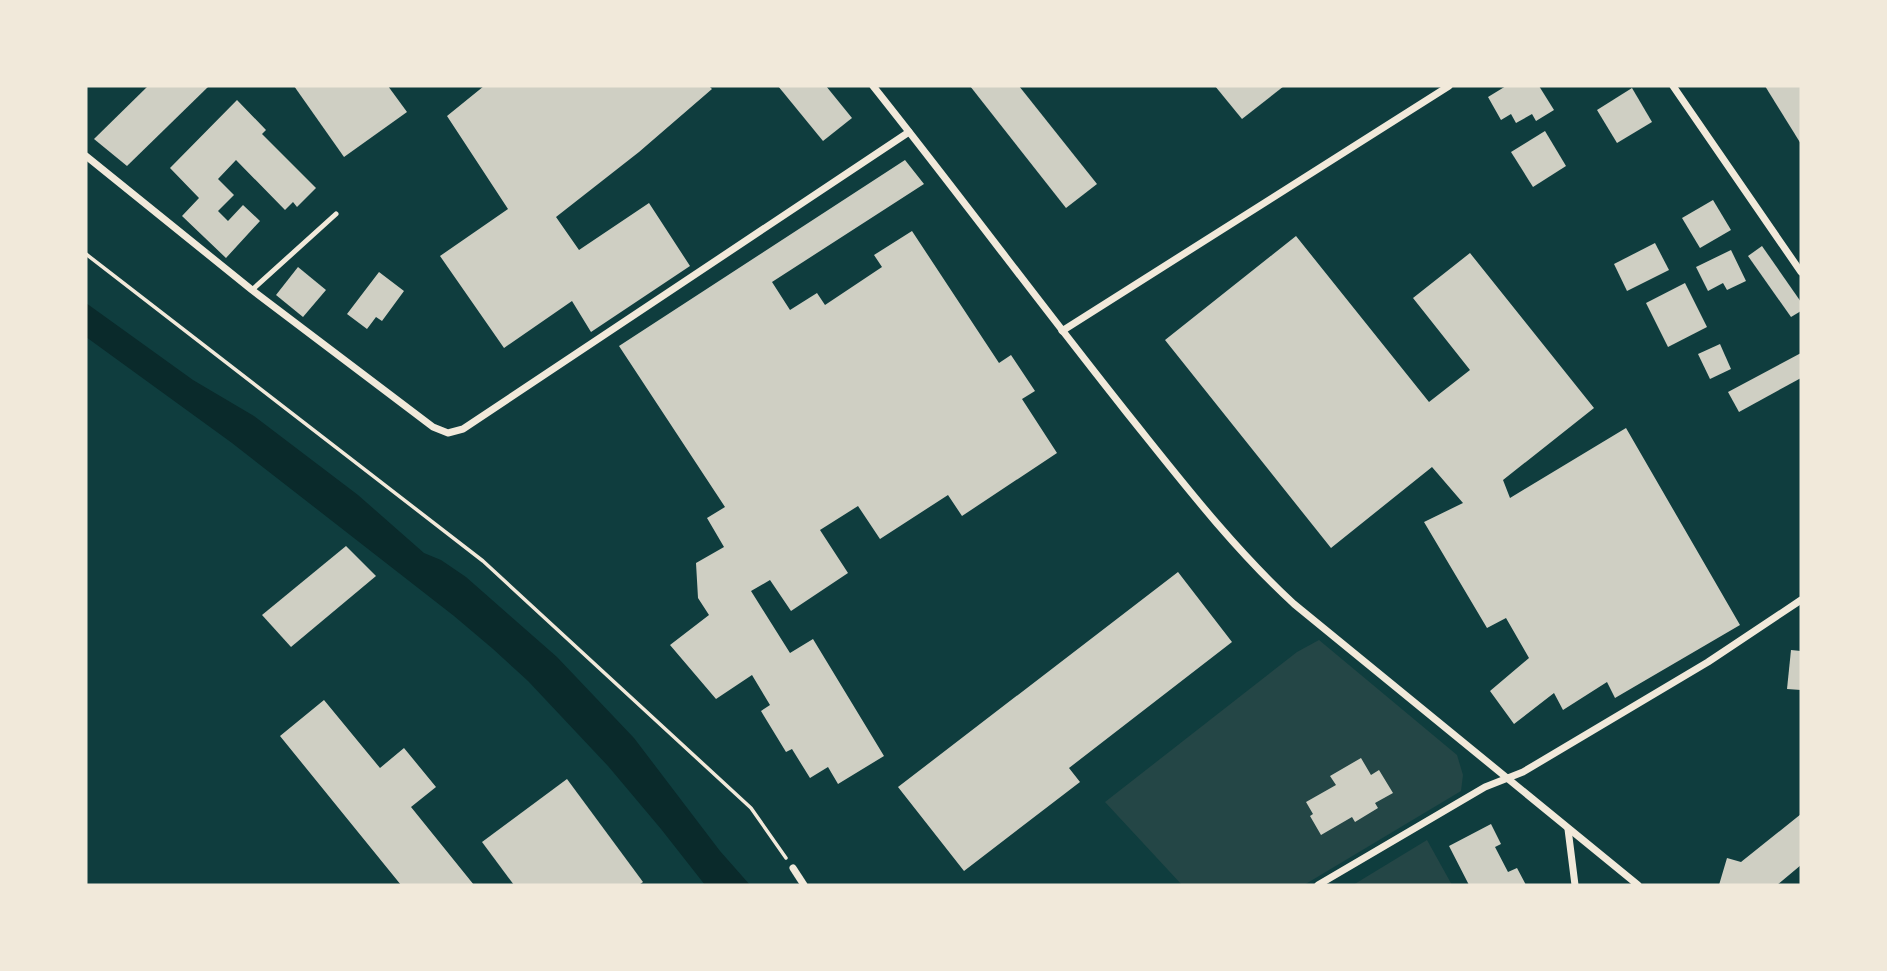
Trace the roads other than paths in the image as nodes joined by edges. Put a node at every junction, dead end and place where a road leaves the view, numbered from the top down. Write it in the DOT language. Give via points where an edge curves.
graph roads {
  1 [pos="873,86"];
  2 [pos="1449,86"];
  3 [pos="1673,86"];
  4 [pos="909,132"];
  5 [pos="86,156"];
  6 [pos="336,214"];
  7 [pos="1801,272"];
  8 [pos="252,290"];
  9 [pos="1062,331"];
  10 [pos="1801,600"];
  11 [pos="1506,779"];
  12 [pos="1569,829"];
  13 [pos="793,868"];
  14 [pos="804,885"];
  15 [pos="1318,885"];
  16 [pos="1574,885"];
  17 [pos="1638,885"];
  1 -- 4 [label="street"];
  2 -- 9 [label="street"];
  3 -- 7 [label="street"];
  4 -- 8 [label="street" via="463,429 448,433 433,428"];
  4 -- 9 [label="street"];
  5 -- 8 [label="street"];
  6 -- 8 [label="lane"];
  9 -- 11 [label="street" via="1207,513 1269,581"];
  10 -- 11 [label="street" via="1708,662"];
  11 -- 12 [label="street"];
  11 -- 15 [label="street"];
  12 -- 16 [label="street"];
  12 -- 17 [label="street"];
  13 -- 14 [label="street"];
}
